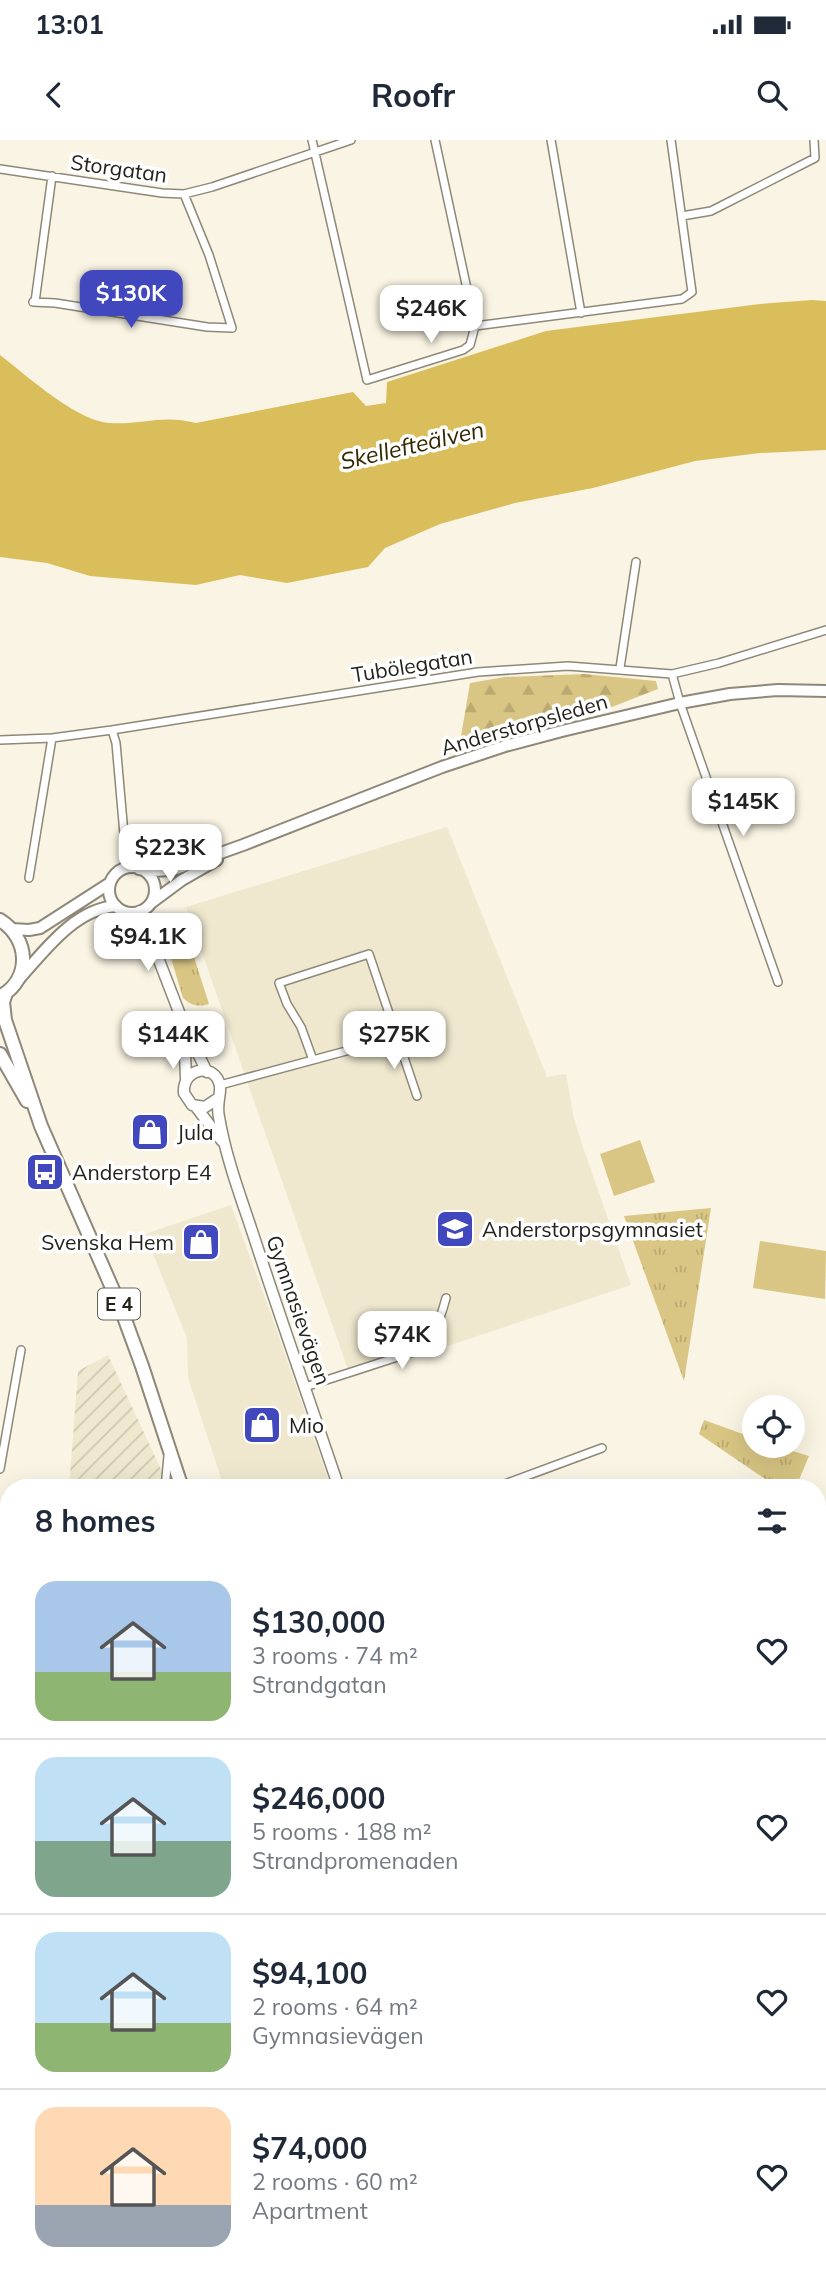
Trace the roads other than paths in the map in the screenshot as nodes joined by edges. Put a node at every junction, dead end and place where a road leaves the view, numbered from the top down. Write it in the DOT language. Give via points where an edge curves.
graph roads {
  1 [pos="312,140"];
  2 [pos="351,140"];
  3 [pos="435,140"];
  4 [pos="551,140"];
  5 [pos="671,140"];
  6 [pos="814,140"];
  7 [pos="315,152"];
  8 [pos="0,169"];
  9 [pos="52,176"];
  10 [pos="184,194"];
  11 [pos="682,216"];
  12 [pos="581,313"];
  13 [pos="475,326"];
  14 [pos="636,562"];
  15 [pos="826,630"];
  16 [pos="620,668"];
  17 [pos="672,674"];
  18 [pos="826,691"];
  19 [pos="680,703"];
  20 [pos="112,730"];
  21 [pos="52,738"];
  22 [pos="0,740"];
  23 [pos="243,845"];
  24 [pos="127,868"];
  25 [pos="139,869"];
  26 [pos="29,878"];
  27 [pos="110,883"];
  28 [pos="116,906"];
  29 [pos="143,910"];
  30 [pos="4,923"];
  31 [pos="17,982"];
  32 [pos="778,982"];
  33 [pos="3,995"];
  34 [pos="184,1025"];
  35 [pos="398,1037"];
  36 [pos="0,1054"];
  37 [pos="313,1060"];
  38 [pos="207,1072"];
  39 [pos="186,1079"];
  40 [pos="220,1085"];
  41 [pos="417,1096"];
  42 [pos="217,1099"];
  43 [pos="196,1107"];
  44 [pos="41,1126"];
  45 [pos="224,1144"];
  46 [pos="446,1298"];
  47 [pos="21,1350"];
  48 [pos="304,1387"];
  49 [pos="169,1448"];
  50 [pos="602,1448"];
  51 [pos="0,1469"];
  52 [pos="166,1479"];
  53 [pos="179,1479"];
  54 [pos="336,1479"];
  55 [pos="518,1479"];
  1 -- 7 [label="street"];
  2 -- 7 [label="street, Storgatan"];
  3 -- 13 [label="street"];
  4 -- 12 [label="street"];
  5 -- 11 [label="street"];
  6 -- 11 [label="street" via="815,158 723,206"];
  7 -- 10 [label="street, Storgatan"];
  7 -- 13 [label="street" via="367,380 463,350 470,345"];
  8 -- 9 [label="street, Storgatan"];
  9 -- 10 [label="street, Storgatan"];
  9 -- 10 [label="street" via="34,302 232,328"];
  11 -- 12 [label="street" via="692,292 682,299"];
  12 -- 13 [label="street"];
  14 -- 16 [label="street"];
  15 -- 17 [label="street, Tubölegatan"];
  16 -- 17 [label="street, Tubölegatan"];
  16 -- 20 [label="street, Tubölegatan" via="478,672"];
  17 -- 19 [label="street"];
  18 -- 19 [label="main road, Anderstorpsleden" via="778,690"];
  19 -- 23 [label="main road, Anderstorpsleden" via="505,746"];
  19 -- 32 [label="street"];
  20 -- 21 [label="street, Tubölegatan"];
  20 -- 24 [label="street"];
  21 -- 22 [label="street, Tubölegatan"];
  21 -- 26 [label="street"];
  23 -- 25 [label="main road, Anderstorpsleden" via="173,870"];
  23 -- 29 [label="main road, Anderstorpsleden" via="182,880"];
  24 -- 25 [label="main road"];
  24 -- 27 [label="main road" via="116,873"];
  25 -- 29 [label="main road" via="154,887 152,900"];
  27 -- 28 [label="main road"];
  27 -- 30 [label="main road" via="40,928"];
  28 -- 29 [label="main road" via="129,912"];
  28 -- 31 [label="main road" via="99,909 72,925"];
  29 -- 34 [label="street"];
  30 -- 31 [label="highway" via="20,941 24,954"];
  31 -- 33 [label="highway"];
  33 -- 44 [label="highway, E 4" via="5,1020"];
  34 -- 38 [label="street"];
  34 -- 39 [label="street"];
  35 -- 37 [label="street"];
  35 -- 37 [label="street" via="369,954 279,983"];
  35 -- 41 [label="street"];
  36 -- 44 [label="highway, E 4"];
  37 -- 40 [label="street"];
  38 -- 39 [label="street"];
  38 -- 40 [label="street"];
  39 -- 43 [label="street" via="185,1098"];
  40 -- 42 [label="street"];
  42 -- 43 [label="street"];
  42 -- 45 [label="street, Gymnasievägen"];
  43 -- 45 [label="street, Gymnasievägen"];
  44 -- 49 [label="highway, E 4" via="120,1306"];
  45 -- 48 [label="street, Gymnasievägen"];
  46 -- 48 [label="street" via="434,1334 416,1351"];
  47 -- 51 [label="street"];
  48 -- 54 [label="street, Gymnasievägen"];
  49 -- 52 [label="street"];
  49 -- 53 [label="highway, E 4"];
  50 -- 55 [label="street"];
}
